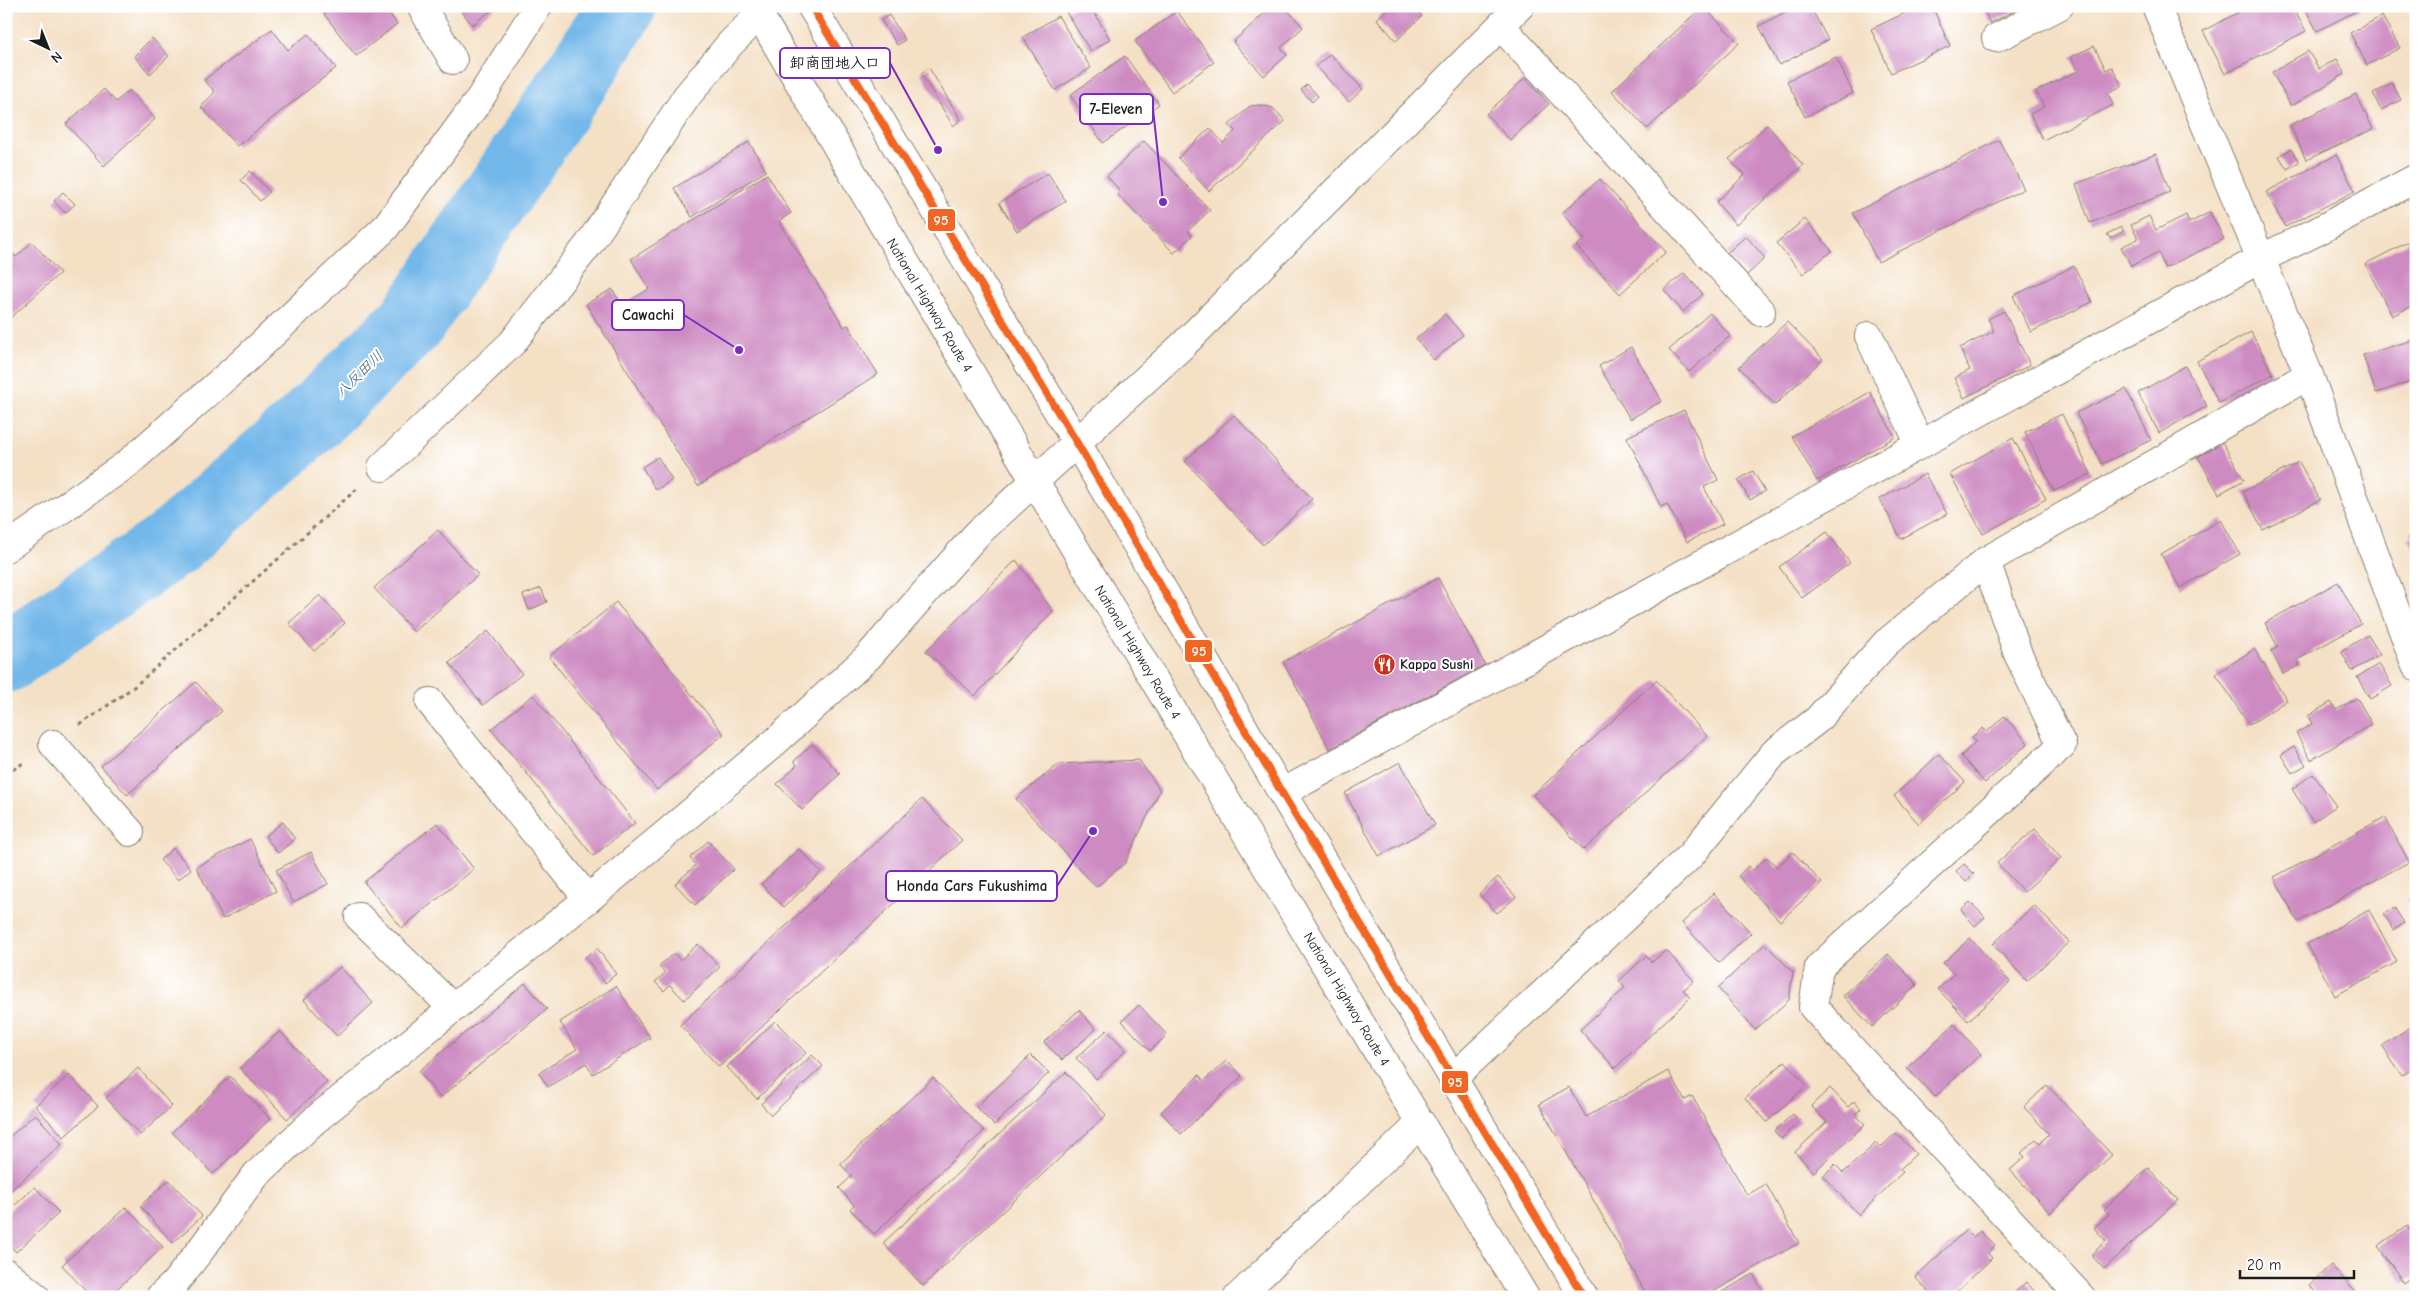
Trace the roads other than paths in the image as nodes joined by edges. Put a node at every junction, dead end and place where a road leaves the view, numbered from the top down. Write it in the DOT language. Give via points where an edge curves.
graph roads {
  1 [pos="421,6"];
  2 [pos="538,6"];
  3 [pos="811,6"];
  4 [pos="1520,6"];
  5 [pos="2059,6"];
  6 [pos="2156,6"];
  7 [pos="756,11"];
  8 [pos="1501,26"];
  9 [pos="1996,38"];
  10 [pos="453,60"];
  11 [pos="2416,178"];
  12 [pos="2262,258"];
  13 [pos="1761,312"];
  14 [pos="1869,336"];
  15 [pos="2308,375"];
  16 [pos="1077,442"];
  17 [pos="1920,445"];
  18 [pos="382,467"];
  19 [pos="1034,480"];
  20 [pos="6,548"];
  21 [pos="1986,561"];
  22 [pos="2416,666"];
  23 [pos="430,702"];
  24 [pos="53,744"];
  25 [pos="1282,793"];
  26 [pos="130,832"];
  27 [pos="588,899"];
  28 [pos="359,917"];
  29 [pos="453,1008"];
  30 [pos="1453,1078"];
  31 [pos="1421,1123"];
  32 [pos="6,1273"];
  33 [pos="36,1297"];
  34 [pos="160,1297"];
  35 [pos="1238,1297"];
  36 [pos="1525,1297"];
  37 [pos="1584,1297"];
  38 [pos="2081,1297"];
  1 -- 10 [label="main road"];
  2 -- 20 [label="main road" via="479,100 385,228 245,360 127,464"];
  3 -- 16 [label="main road"];
  4 -- 8 [label="main road"];
  5 -- 9 [label="main road"];
  6 -- 12 [label="main road"];
  7 -- 18 [label="main road" via="687,96 589,244 512,343"];
  7 -- 19 [label="main road, National Highway Route 4"];
  8 -- 13 [label="main road"];
  8 -- 16 [label="main road" via="1182,346"];
  11 -- 12 [label="main road"];
  12 -- 15 [label="main road"];
  12 -- 17 [label="main road"];
  14 -- 17 [label="main road"];
  15 -- 21 [label="main road"];
  15 -- 22 [label="main road"];
  16 -- 19 [label="main road"];
  16 -- 25 [label="main road"];
  17 -- 25 [label="main road"];
  19 -- 27 [label="main road" via="977,534 868,657 774,743"];
  19 -- 31 [label="main road, National Highway Route 4"];
  21 -- 30 [label="main road" via="1886,644 1817,720 1774,753 1690,856"];
  21 -- 38 [label="main road" via="2018,654 2062,745 1818,968 1813,1007"];
  23 -- 27 [label="main road"];
  24 -- 26 [label="main road"];
  25 -- 30 [label="main road"];
  27 -- 29 [label="main road"];
  28 -- 29 [label="main road"];
  29 -- 34 [label="main road" via="315,1120 256,1175 185,1270"];
  30 -- 37 [label="main road"];
  31 -- 35 [label="main road"];
  31 -- 36 [label="main road, National Highway Route 4"];
  32 -- 33 [label="main road"];
}
